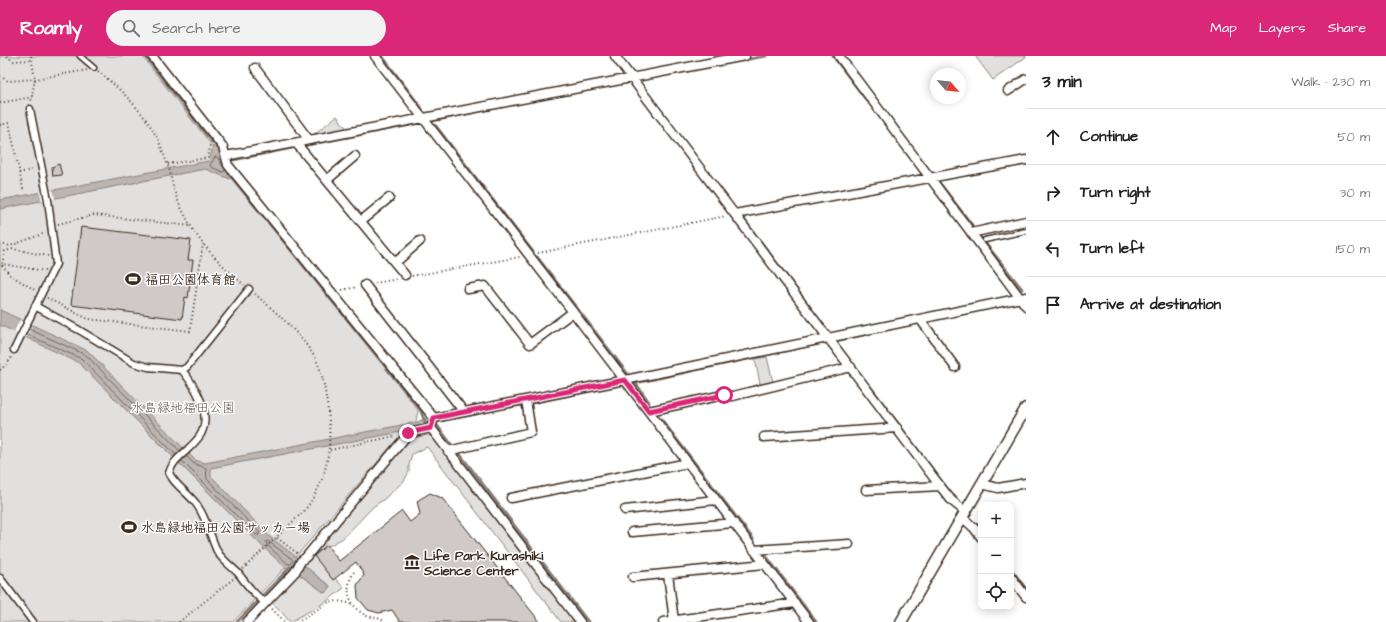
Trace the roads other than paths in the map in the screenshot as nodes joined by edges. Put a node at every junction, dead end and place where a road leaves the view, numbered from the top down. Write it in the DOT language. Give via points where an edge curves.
graph roads {
  1 [pos="80,56"];
  2 [pos="152,56"];
  3 [pos="375,56"];
  4 [pos="615,56"];
  5 [pos="745,56"];
  6 [pos="839,56"];
  7 [pos="94,68"];
  8 [pos="255,68"];
  9 [pos="632,78"];
  10 [pos="1026,79"];
  11 [pos="1008,91"];
  12 [pos="30,109"];
  13 [pos="423,118"];
  14 [pos="309,140"];
  15 [pos="296,143"];
  16 [pos="226,156"];
  17 [pos="355,156"];
  18 [pos="1026,160"];
  19 [pos="930,178"];
  20 [pos="327,180"];
  21 [pos="389,198"];
  22 [pos="735,214"];
  23 [pos="361,221"];
  24 [pos="1026,221"];
  25 [pos="1026,231"];
  26 [pos="971,233"];
  27 [pos="985,240"];
  28 [pos="420,241"];
  29 [pos="395,263"];
  30 [pos="407,276"];
  31 [pos="365,285"];
  32 [pos="249,289"];
  33 [pos="468,289"];
  34 [pos="1023,297"];
  35 [pos="35,306"];
  36 [pos="1026,306"];
  37 [pos="573,312"];
  38 [pos="920,319"];
  39 [pos="829,338"];
  40 [pos="14,350"];
  41 [pos="851,367"];
  42 [pos="955,367"];
  43 [pos="182,370"];
  44 [pos="625,380"];
  45 [pos="526,400"];
  46 [pos="1026,408"];
  47 [pos="649,411"];
  48 [pos="464,412"];
  49 [pos="434,418"];
  50 [pos="431,428"];
  51 [pos="897,428"];
  52 [pos="764,437"];
  53 [pos="448,451"];
  54 [pos="688,463"];
  55 [pos="1026,483"];
  56 [pos="982,484"];
  57 [pos="940,486"];
  58 [pos="866,490"];
  59 [pos="510,498"];
  60 [pos="716,500"];
  61 [pos="625,510"];
  62 [pos="964,514"];
  63 [pos="734,523"];
  64 [pos="632,532"];
  65 [pos="978,533"];
  66 [pos="849,544"];
  67 [pos="754,550"];
  68 [pos="765,564"];
  69 [pos="668,574"];
  70 [pos="633,577"];
  71 [pos="0,578"];
  72 [pos="1014,581"];
  73 [pos="1026,596"];
  74 [pos="265,602"];
  75 [pos="794,602"];
  76 [pos="674,621"];
  77 [pos="33,622"];
  78 [pos="247,622"];
  79 [pos="580,622"];
  80 [pos="663,622"];
  81 [pos="809,622"];
  82 [pos="901,622"];
  1 -- 7 [label="lane"];
  2 -- 16 [label="street" via="222,147"];
  3 -- 13 [label="street"];
  4 -- 9 [label="street"];
  5 -- 9 [label="street"];
  6 -- 19 [label="street"];
  8 -- 14 [label="street"];
  9 -- 13 [label="street"];
  9 -- 22 [label="street"];
  10 -- 11 [label="street"];
  12 -- 35 [label="street" via="48,200 56,264 38,293"];
  13 -- 14 [label="street"];
  13 -- 37 [label="street"];
  14 -- 15 [label="street"];
  15 -- 16 [label="street"];
  15 -- 20 [label="street"];
  16 -- 49 [label="street" via="228,165"];
  17 -- 20 [label="street"];
  18 -- 19 [label="street"];
  19 -- 22 [label="street"];
  19 -- 26 [label="street"];
  20 -- 23 [label="street"];
  21 -- 23 [label="street"];
  22 -- 39 [label="street"];
  23 -- 29 [label="street"];
  24 -- 26 [label="street"];
  25 -- 27 [label="lane"];
  26 -- 34 [label="street"];
  28 -- 29 [label="street"];
  29 -- 30 [label="street"];
  31 -- 48 [label="street"];
  32 -- 43 [label="street"];
  33 -- 37 [label="street" via="485,286 530,344"];
  34 -- 36 [label="street"];
  34 -- 38 [label="street"];
  35 -- 40 [label="street"];
  35 -- 43 [label="street" via="134,363"];
  37 -- 44 [label="street"];
  38 -- 39 [label="street"];
  38 -- 42 [label="street"];
  39 -- 41 [label="street"];
  39 -- 44 [label="street"];
  41 -- 47 [label="street" via="733,396 724,395"];
  41 -- 51 [label="street"];
  43 -- 74 [label="street" via="188,376 202,405 204,426 199,438 172,465 169,473 198,506 218,553"];
  44 -- 45 [label="street"];
  44 -- 47 [label="street"];
  45 -- 48 [label="street"];
  45 -- 53 [label="street" via="531,432"];
  46 -- 56 [label="street"];
  47 -- 54 [label="street"];
  48 -- 49 [label="street"];
  49 -- 50 [label="street"];
  50 -- 53 [label="street"];
  50 -- 74 [label="street" via="408,433 295,572"];
  51 -- 52 [label="street"];
  51 -- 57 [label="street"];
  53 -- 79 [label="street"];
  54 -- 59 [label="street"];
  54 -- 60 [label="street"];
  55 -- 56 [label="street" via="998,488"];
  56 -- 62 [label="street"];
  57 -- 58 [label="street"];
  57 -- 62 [label="street"];
  60 -- 61 [label="street"];
  60 -- 63 [label="street"];
  62 -- 65 [label="street"];
  62 -- 82 [label="street"];
  63 -- 64 [label="street"];
  63 -- 67 [label="street"];
  66 -- 67 [label="street"];
  67 -- 68 [label="street"];
  68 -- 69 [label="street"];
  68 -- 75 [label="street"];
  69 -- 70 [label="street"];
  69 -- 76 [label="street"];
  71 -- 77 [label="street"];
  72 -- 73 [label="street"];
  74 -- 78 [label="street"];
  75 -- 76 [label="street"];
  75 -- 81 [label="street"];
  76 -- 80 [label="street"];
}
